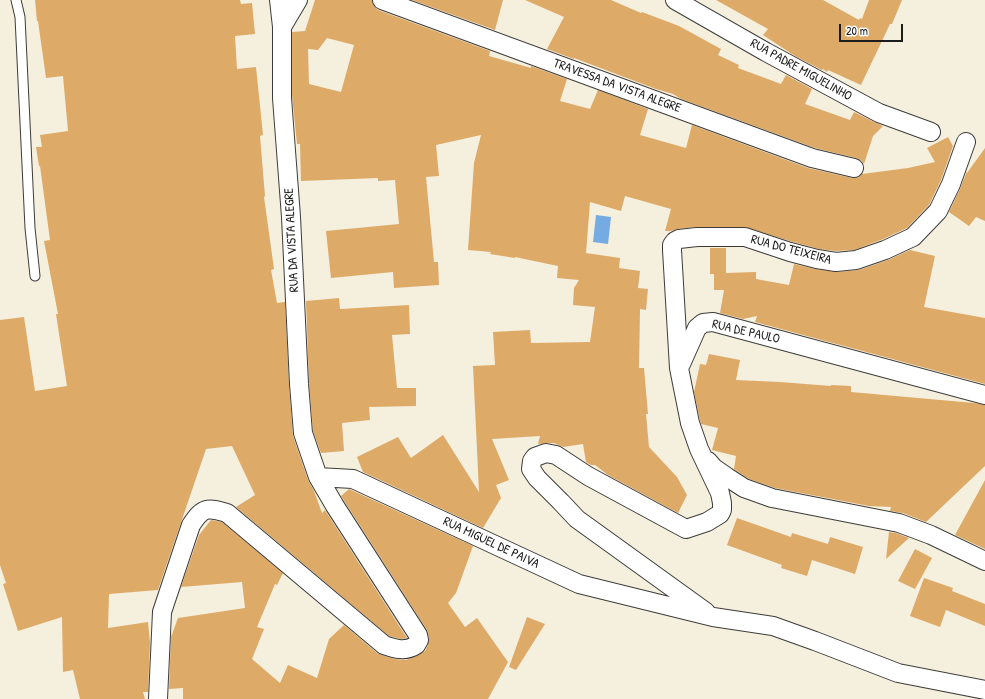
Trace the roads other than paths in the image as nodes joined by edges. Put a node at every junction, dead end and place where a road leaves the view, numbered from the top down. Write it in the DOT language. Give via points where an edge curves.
graph roads {
  1 [pos="16,0"];
  2 [pos="279,0"];
  3 [pos="298,0"];
  4 [pos="382,0"];
  5 [pos="675,0"];
  6 [pos="282,27"];
  7 [pos="931,132"];
  8 [pos="966,142"];
  9 [pos="854,168"];
  10 [pos="35,276"];
  11 [pos="679,368"];
  12 [pos="985,395"];
  13 [pos="699,450"];
  14 [pos="318,477"];
  15 [pos="985,561"];
  16 [pos="713,617"];
  17 [pos="985,690"];
  18 [pos="158,699"];
  1 -- 10 [label="lane" via="20,17 30,228"];
  2 -- 6 [label="street, RUA DA VISTA ALEGRE"];
  3 -- 6 [label="street"];
  4 -- 9 [label="street, TRAVESSA DA VISTA ALEGRE" via="812,158"];
  5 -- 7 [label="street, RUA PADRE MIGUELINHO" via="879,113"];
  6 -- 14 [label="street, RUA DA VISTA ALEGRE" via="282,98 299,384 303,432"];
  8 -- 11 [label="street, RUA DO TEIXEIRA" via="951,184 938,210 913,237 878,253 856,260 836,262 790,252 745,237 697,237 675,241 672,245"];
  11 -- 12 [label="street, RUA DE PAULO" via="697,328 703,323 713,322"];
  11 -- 13 [label="street" via="690,423"];
  13 -- 15 [label="street" via="714,468 744,488 772,498 899,523"];
  13 -- 16 [label="street" via="720,493 722,510 708,522 686,529 588,476 556,455 546,453 535,456 531,469 576,519"];
  14 -- 16 [label="street, RUA MIGUEL DE PAIVA" via="353,479 579,584"];
  14 -- 18 [label="street" via="418,635 416,645 409,649 397,649 384,645 227,513 206,509 197,515 190,525 162,612"];
  16 -- 17 [label="street, RUA MIGUEL DE PAIVA" via="773,626 898,673"];
}
